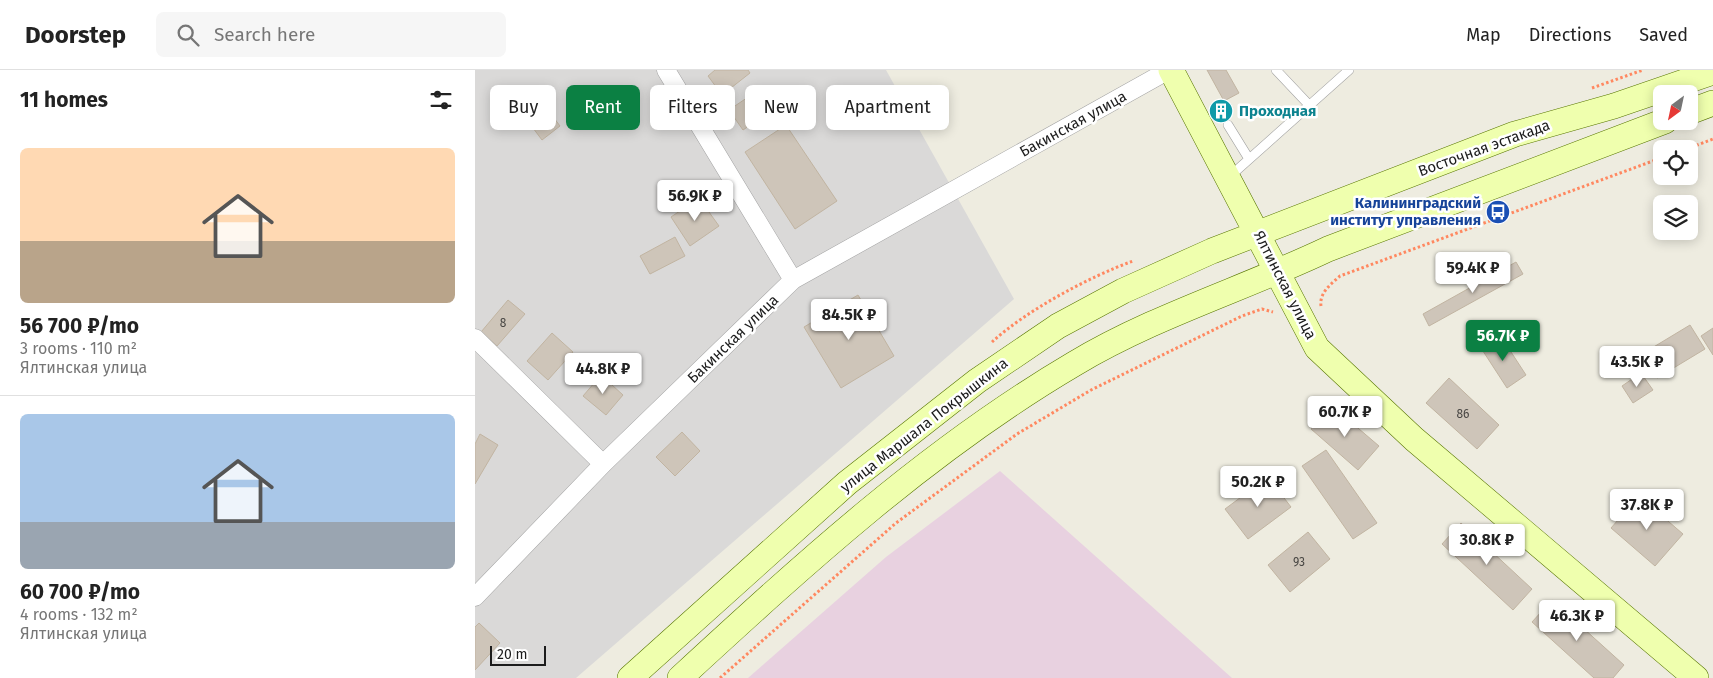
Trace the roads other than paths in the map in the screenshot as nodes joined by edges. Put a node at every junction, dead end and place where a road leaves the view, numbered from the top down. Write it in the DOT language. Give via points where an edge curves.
graph roads {
  1 [pos="666,70"];
  2 [pos="1170,70"];
  3 [pos="1276,70"];
  4 [pos="1349,70"];
  5 [pos="1713,72"];
  6 [pos="1713,103"];
  7 [pos="1310,106"];
  8 [pos="1698,109"];
  9 [pos="1228,125"];
  10 [pos="1653,126"];
  11 [pos="1249,160"];
  12 [pos="1228,178"];
  13 [pos="1258,233"];
  14 [pos="1277,274"];
  15 [pos="793,280"];
  16 [pos="475,338"];
  17 [pos="603,464"];
  18 [pos="475,597"];
  19 [pos="630,678"];
  20 [pos="680,678"];
  21 [pos="1696,678"];
  1 -- 15 [label="street"];
  2 -- 12 [label="main road, Ялтинская улица"];
  2 -- 15 [label="street, Бакинская улица"];
  3 -- 7 [label="lane"];
  4 -- 7 [label="lane"];
  5 -- 13 [label="main road, Восточная эстакада" via="1614,106 1515,134"];
  6 -- 8 [label="main road"];
  7 -- 11 [label="lane"];
  9 -- 11 [label="lane"];
  10 -- 14 [label="main road" via="1328,249"];
  11 -- 12 [label="lane"];
  12 -- 13 [label="main road, Ялтинская улица"];
  13 -- 14 [label="main road, Ялтинская улица"];
  13 -- 19 [label="main road, улица Маршала Покрышкина" via="1176,267 1074,317 977,381 847,482"];
  14 -- 20 [label="main road" via="1185,308 1123,337 991,417 878,501"];
  14 -- 21 [label="main road, Ялтинская улица" via="1317,348 1414,439"];
  15 -- 17 [label="street, Бакинская улица"];
  16 -- 17 [label="street"];
  17 -- 18 [label="street, Бакинская улица"];
}
